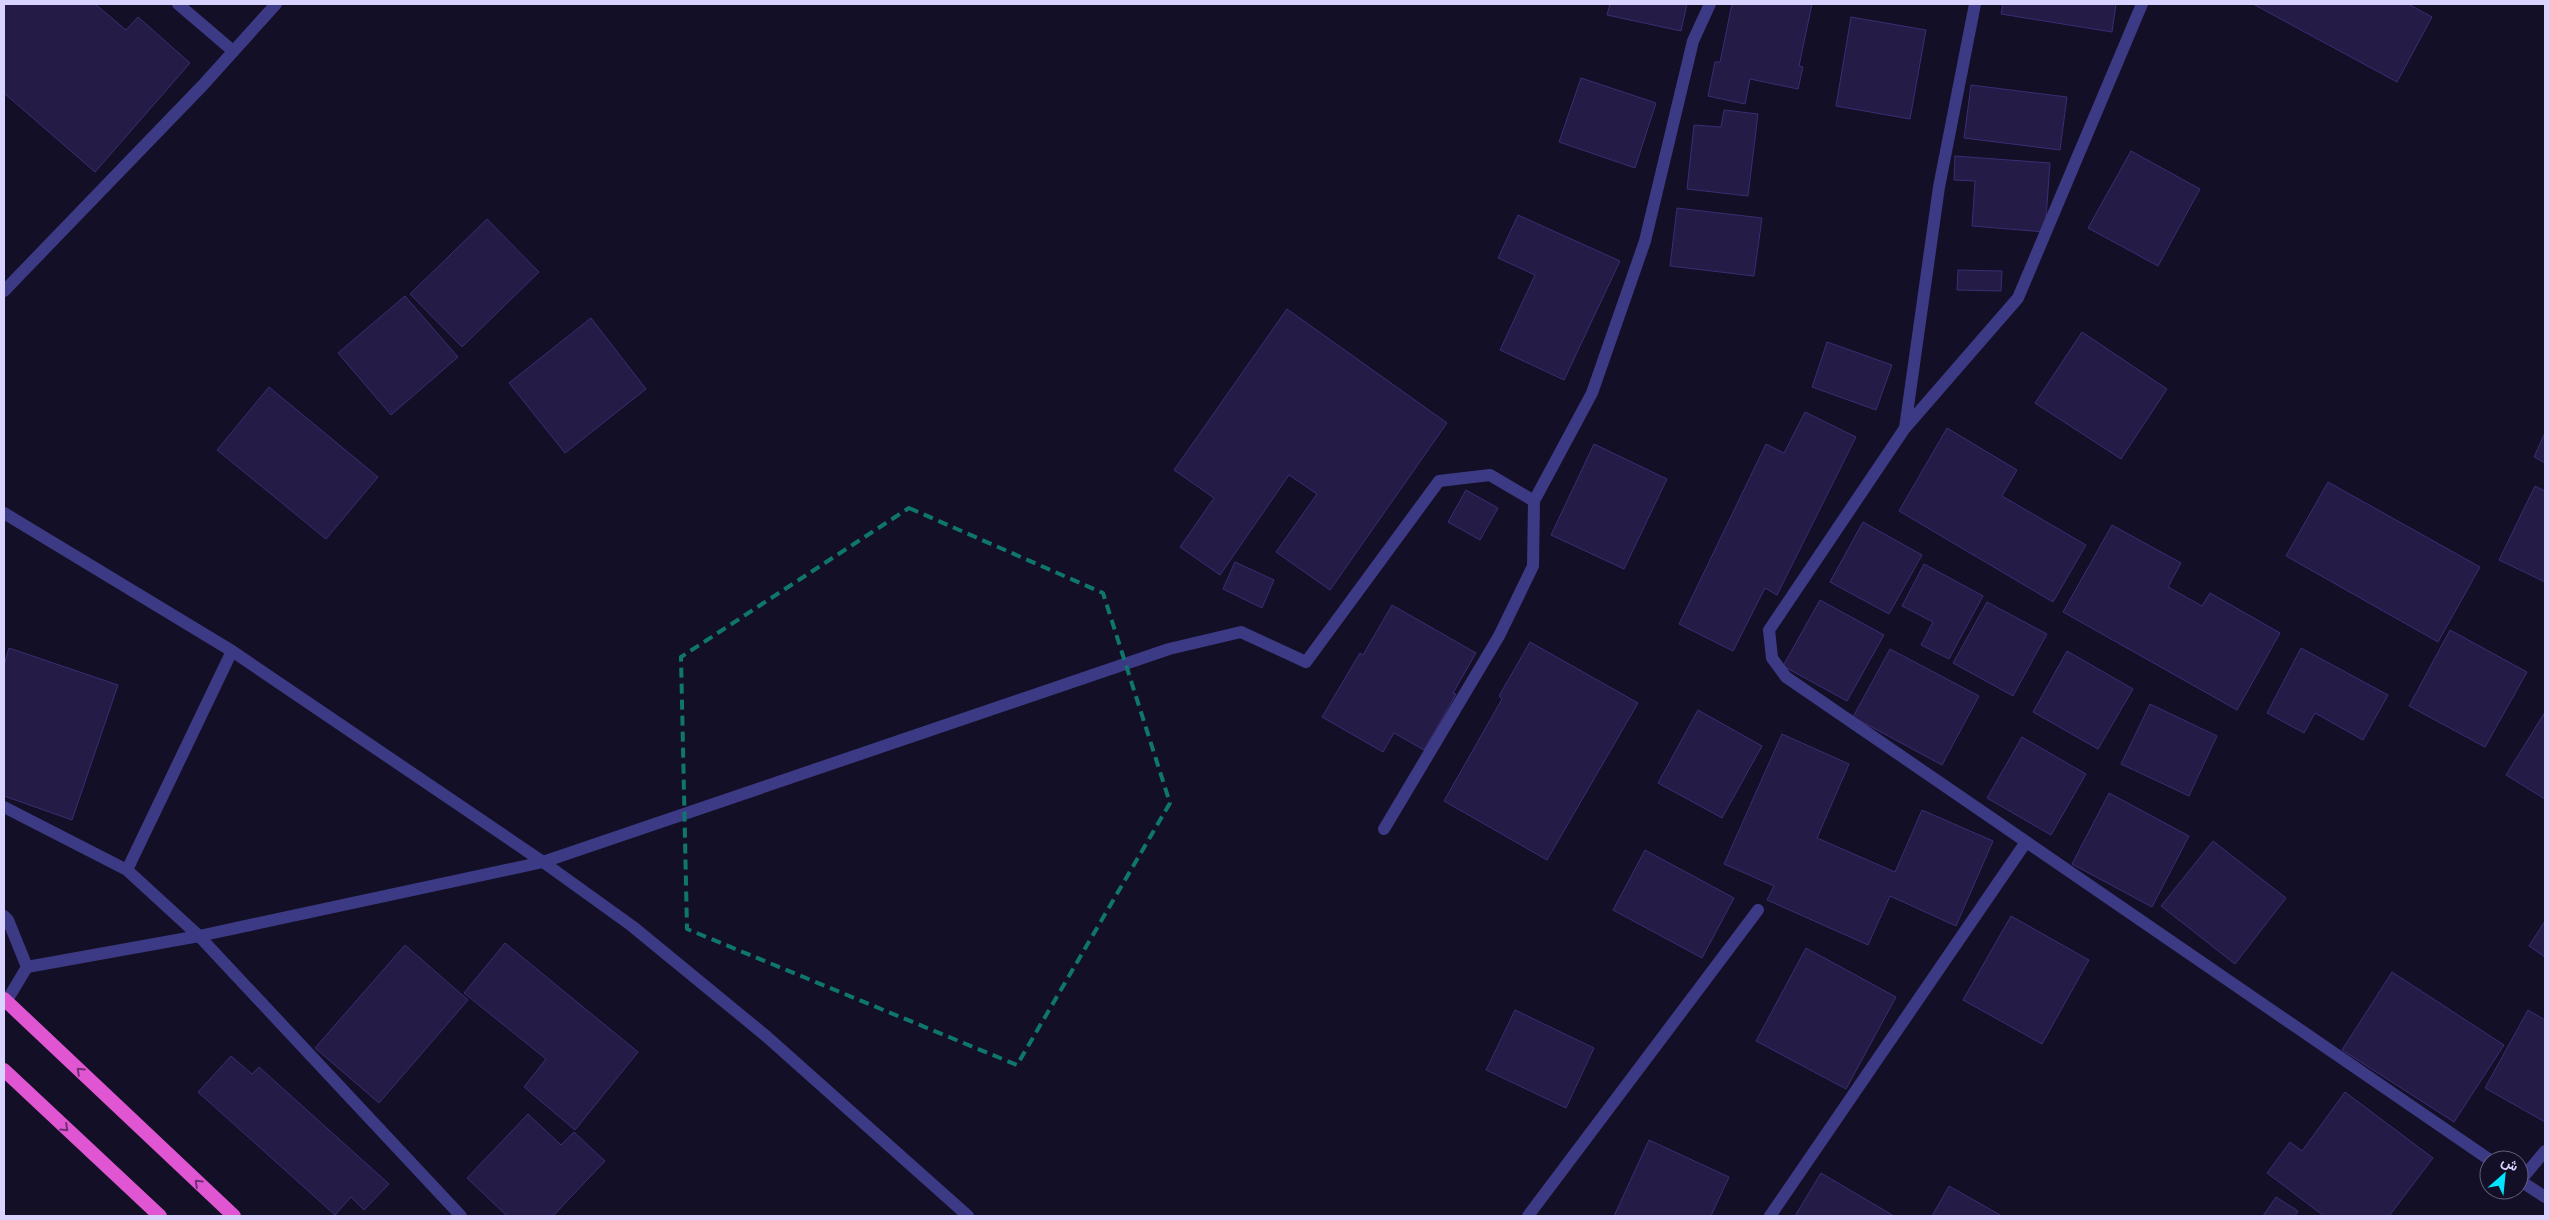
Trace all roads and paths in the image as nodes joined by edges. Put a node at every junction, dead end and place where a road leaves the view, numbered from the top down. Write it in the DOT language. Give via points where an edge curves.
graph roads {
  1 [pos="178,4"];
  2 [pos="276,4"];
  3 [pos="1710,4"];
  4 [pos="1975,4"];
  5 [pos="2142,4"];
  6 [pos="233,51"];
  7 [pos="4,291"];
  8 [pos="1905,428"];
  9 [pos="1534,501"];
  10 [pos="4,513"];
  11 [pos="232,651"];
  12 [pos="4,807"];
  13 [pos="1384,830"];
  14 [pos="2026,842"];
  15 [pos="543,862"];
  16 [pos="127,870"];
  17 [pos="1758,910"];
  18 [pos="4,916"];
  19 [pos="198,936"];
  20 [pos="27,967"];
  21 [pos="5,1001"];
  22 [pos="4,1070"];
  23 [pos="2545,1150"];
  24 [pos="2479,1152"];
  25 [pos="2529,1169"];
  26 [pos="2529,1186"];
  27 [pos="2545,1197"];
  28 [pos="160,1216"];
  29 [pos="234,1216"];
  30 [pos="461,1216"];
  31 [pos="968,1216"];
  32 [pos="1528,1216"];
  33 [pos="1770,1216"];
  1 -- 6 [label="street"];
  2 -- 6 [label="street"];
  3 -- 9 [label="street" via="1693,42 1645,241 1592,393"];
  4 -- 8 [label="street" via="1939,187"];
  5 -- 8 [label="street" via="2018,298"];
  6 -- 7 [label="street"];
  8 -- 14 [label="street" via="1769,630 1772,658 1786,677"];
  9 -- 13 [label="street" via="1533,566 1499,636"];
  9 -- 15 [label="street" via="1490,475 1439,481 1306,662 1241,632 1169,649"];
  10 -- 11 [label="street"];
  11 -- 15 [label="street"];
  11 -- 16 [label="street"];
  12 -- 16 [label="street"];
  14 -- 24 [label="street"];
  14 -- 33 [label="street"];
  15 -- 19 [label="street"];
  15 -- 31 [label="street" via="632,926 766,1036"];
  16 -- 19 [label="street"];
  17 -- 32 [label="street"];
  18 -- 20 [label="street"];
  19 -- 20 [label="street"];
  19 -- 30 [label="street"];
  20 -- 21 [label="street"];
  29 -- 21 [label="highway, one-way"];
  22 -- 28 [label="highway, one-way"];
  23 -- 25 [label="street"];
  26 -- 27 [label="street"];
}
